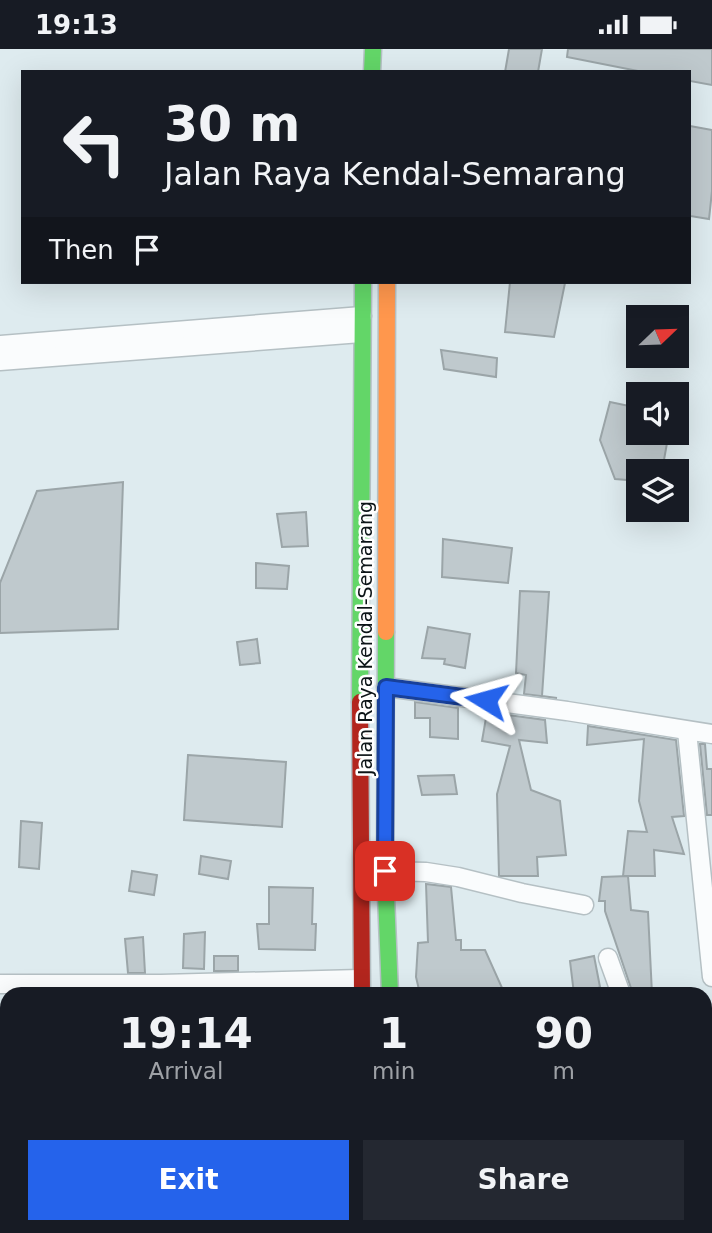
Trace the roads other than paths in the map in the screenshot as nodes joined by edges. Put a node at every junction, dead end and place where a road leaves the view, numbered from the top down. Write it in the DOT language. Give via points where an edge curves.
graph roads {
  1 [pos="373,49"];
  2 [pos="372,70"];
  3 [pos="363,284"];
  4 [pos="387,284"];
  5 [pos="362,325"];
  6 [pos="6,353"];
  7 [pos="386,687"];
  8 [pos="687,731"];
  9 [pos="712,734"];
  10 [pos="385,871"];
  11 [pos="584,905"];
  12 [pos="608,958"];
  13 [pos="712,977"];
  14 [pos="0,984"];
  15 [pos="361,986"];
  16 [pos="76,987"];
  17 [pos="231,987"];
  18 [pos="390,987"];
  19 [pos="618,987"];
  1 -- 2 [label="highway"];
  3 -- 5 [label="highway, Jalan Raya Kendal-Semarang"];
  4 -- 7 [label="highway, Jalan Raya Kendal-Semarang"];
  5 -- 6 [label="street"];
  5 -- 15 [label="highway, Jalan Raya Kendal-Semarang"];
  7 -- 8 [label="street"];
  7 -- 10 [label="highway, Jalan Raya Kendal-Semarang"];
  8 -- 9 [label="street"];
  8 -- 13 [label="street"];
  10 -- 11 [label="street" via="458,877"];
  10 -- 18 [label="highway, Jalan Raya Kendal-Semarang"];
  12 -- 19 [label="street"];
  14 -- 16 [label="street"];
  15 -- 17 [label="street"];
}
